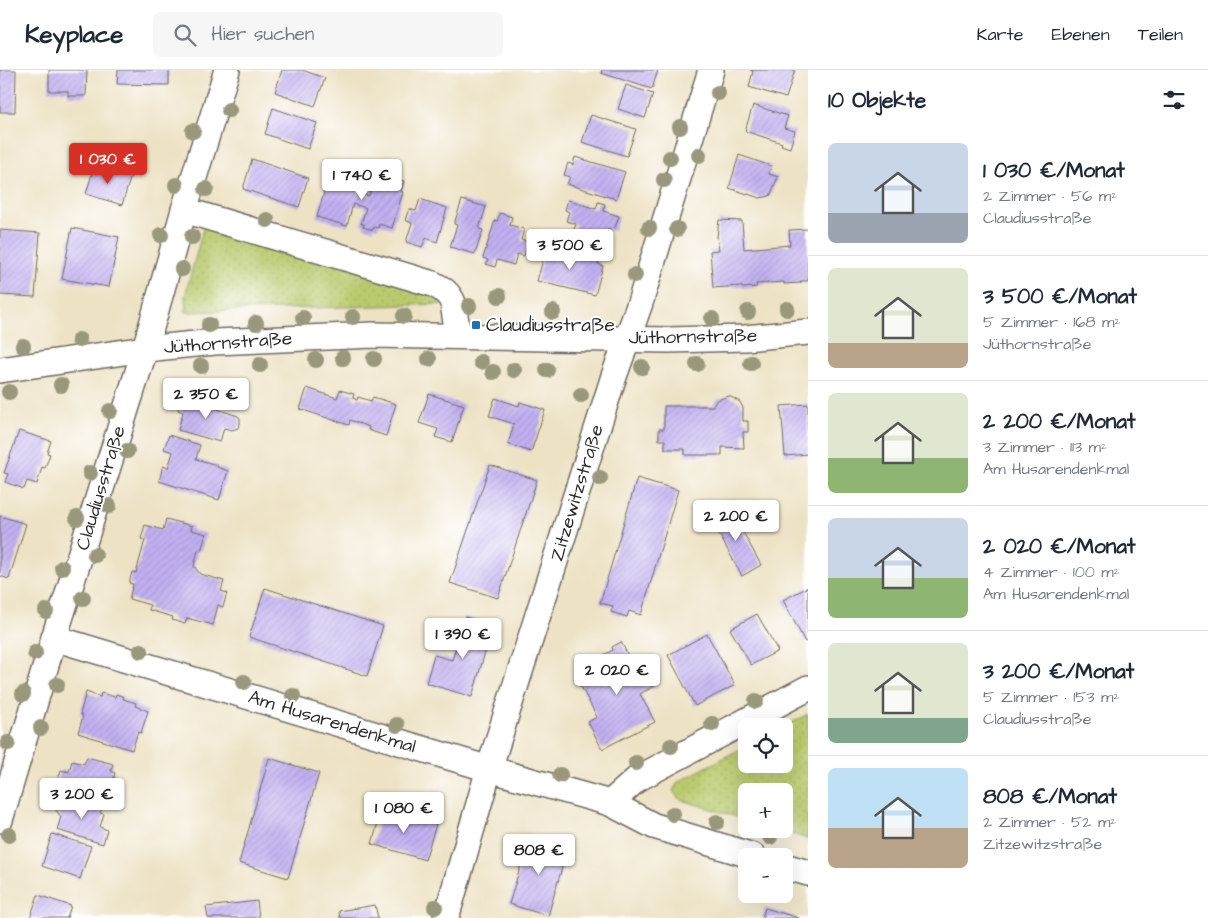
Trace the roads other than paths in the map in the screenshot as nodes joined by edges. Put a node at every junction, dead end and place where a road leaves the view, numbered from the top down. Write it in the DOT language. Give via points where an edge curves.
graph roads {
  1 [pos="227,70"];
  2 [pos="711,70"];
  3 [pos="184,210"];
  4 [pos="808,332"];
  5 [pos="458,335"];
  6 [pos="626,339"];
  7 [pos="145,349"];
  8 [pos="0,370"];
  9 [pos="54,638"];
  10 [pos="808,688"];
  11 [pos="10,752"];
  12 [pos="489,769"];
  13 [pos="610,803"];
  14 [pos="0,820"];
  15 [pos="738,851"];
  16 [pos="793,869"];
  17 [pos="808,873"];
  18 [pos="446,918"];
  1 -- 3 [label="street, Claudiusstraße"];
  2 -- 6 [label="street, Zitzewitzstraße" via="640,303"];
  3 -- 5 [label="street" via="433,284 451,299"];
  3 -- 7 [label="street, Claudiusstraße"];
  4 -- 6 [label="street, Jüthornstraße" via="745,338"];
  5 -- 6 [label="street, Jüthornstraße"];
  5 -- 7 [label="street, Jüthornstraße" via="225,341"];
  6 -- 12 [label="street, Zitzewitzstraße"];
  7 -- 8 [label="street, Jüthornstraße"];
  7 -- 9 [label="street, Claudiusstraße"];
  9 -- 11 [label="street, Claudiusstraße"];
  9 -- 12 [label="street, Am Husarendenkmal"];
  10 -- 13 [label="street" via="637,779"];
  11 -- 14 [label="street, Claudiusstraße"];
  12 -- 13 [label="street, Am Husarendenkmal"];
  12 -- 18 [label="street, Zitzewitzstraße"];
  13 -- 15 [label="street, Am Husarendenkmal" via="654,826"];
  16 -- 17 [label="street"];
}
